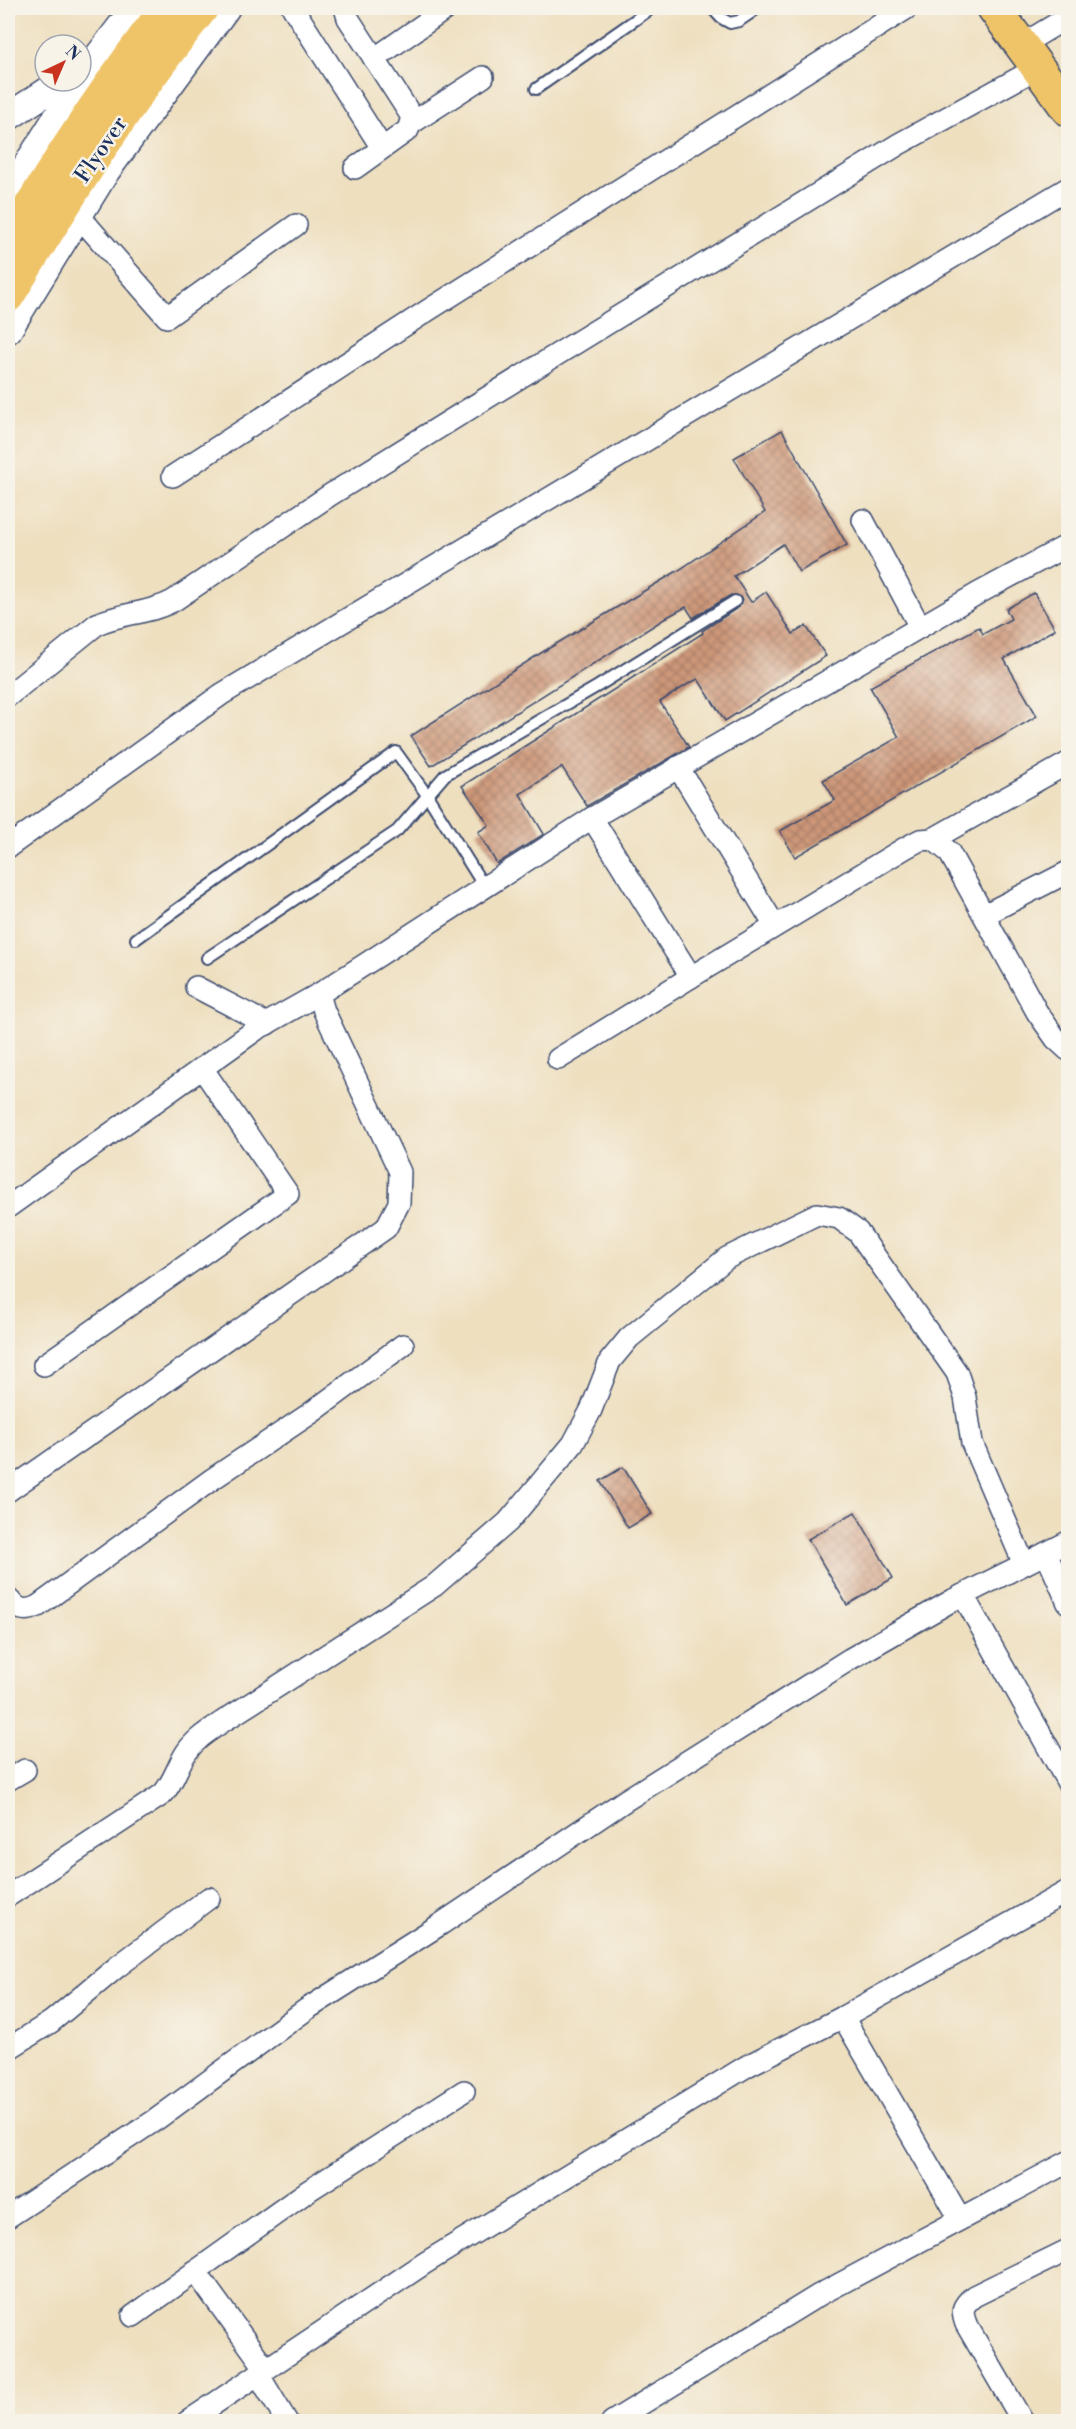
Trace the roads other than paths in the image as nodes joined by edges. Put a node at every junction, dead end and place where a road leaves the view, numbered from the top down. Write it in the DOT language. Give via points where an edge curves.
graph roads {
  1 [pos="135,8"];
  2 [pos="167,8"];
  3 [pos="202,8"];
  4 [pos="226,8"];
  5 [pos="293,8"];
  6 [pos="345,8"];
  7 [pos="447,8"];
  8 [pos="651,8"];
  9 [pos="712,8"];
  10 [pos="758,8"];
  11 [pos="907,8"];
  12 [pos="994,8"];
  13 [pos="1019,8"];
  14 [pos="1068,17"];
  15 [pos="1043,55"];
  16 [pos="375,59"];
  17 [pos="93,63"];
  18 [pos="483,77"];
  19 [pos="536,89"];
  20 [pos="45,93"];
  21 [pos="72,93"];
  22 [pos="1068,109"];
  23 [pos="8,117"];
  24 [pos="412,123"];
  25 [pos="382,148"];
  26 [pos="355,168"];
  27 [pos="1068,188"];
  28 [pos="8,195"];
  29 [pos="79,216"];
  30 [pos="296,225"];
  31 [pos="8,243"];
  32 [pos="8,296"];
  33 [pos="8,330"];
  34 [pos="173,476"];
  35 [pos="863,520"];
  36 [pos="1068,545"];
  37 [pos="735,601"];
  38 [pos="920,627"];
  39 [pos="8,696"];
  40 [pos="1068,763"];
  41 [pos="678,767"];
  42 [pos="427,795"];
  43 [pos="592,818"];
  44 [pos="933,839"];
  45 [pos="8,847"];
  46 [pos="1068,872"];
  47 [pos="485,888"];
  48 [pos="984,915"];
  49 [pos="775,926"];
  50 [pos="136,939"];
  51 [pos="207,958"];
  52 [pos="691,977"];
  53 [pos="196,987"];
  54 [pos="319,994"];
  55 [pos="267,1023"];
  56 [pos="1068,1050"];
  57 [pos="558,1059"];
  58 [pos="202,1068"];
  59 [pos="8,1206"];
  60 [pos="403,1345"];
  61 [pos="44,1365"];
  62 [pos="8,1491"];
  63 [pos="1068,1542"];
  64 [pos="1046,1553"];
  65 [pos="1024,1564"];
  66 [pos="963,1595"];
  67 [pos="8,1599"];
  68 [pos="1068,1603"];
  69 [pos="1068,1783"];
  70 [pos="1068,1891"];
  71 [pos="8,1896"];
  72 [pos="209,1899"];
  73 [pos="843,2017"];
  74 [pos="8,2049"];
  75 [pos="464,2091"];
  76 [pos="1068,2162"];
  77 [pos="8,2217"];
  78 [pos="960,2219"];
  79 [pos="1068,2250"];
  80 [pos="195,2271"];
  81 [pos="133,2316"];
  82 [pos="262,2372"];
  83 [pos="187,2421"];
  84 [pos="287,2421"];
  85 [pos="612,2421"];
  86 [pos="1023,2421"];
  1 -- 17 [label="street"];
  2 -- 31 [label="main road, Flyover" via="46,180"];
  3 -- 32 [label="main road, Flyover" via="158,63 64,203"];
  4 -- 29 [label="street" via="106,171"];
  5 -- 25 [label="street"];
  6 -- 16 [label="street"];
  7 -- 16 [label="street"];
  8 -- 19 [label="lane"];
  9 -- 10 [label="lane" via="730,23"];
  11 -- 34 [label="street" via="429,309"];
  12 -- 15 [label="main road"];
  13 -- 15 [label="main road"];
  14 -- 15 [label="street"];
  15 -- 22 [label="main road"];
  15 -- 39 [label="street" via="330,495 173,601 97,624"];
  16 -- 24 [label="street" via="412,117"];
  18 -- 24 [label="street"];
  20 -- 23 [label="street"];
  21 -- 28 [label="street"];
  24 -- 25 [label="street"];
  25 -- 26 [label="street"];
  27 -- 45 [label="street" via="222,694"];
  29 -- 30 [label="street" via="167,317"];
  29 -- 33 [label="street"];
  35 -- 38 [label="street"];
  36 -- 38 [label="street"];
  37 -- 42 [label="lane" via="445,775"];
  38 -- 41 [label="street"];
  40 -- 44 [label="street"];
  41 -- 43 [label="street"];
  41 -- 49 [label="street"];
  42 -- 47 [label="lane"];
  42 -- 50 [label="lane" via="396,752"];
  42 -- 51 [label="lane" via="396,831"];
  43 -- 47 [label="street"];
  43 -- 52 [label="street"];
  44 -- 48 [label="street" via="950,852"];
  44 -- 49 [label="street" via="920,840 905,848"];
  46 -- 48 [label="street"];
  47 -- 54 [label="street"];
  48 -- 56 [label="street" via="1036,1012"];
  49 -- 52 [label="street"];
  52 -- 57 [label="street"];
  53 -- 55 [label="street"];
  54 -- 55 [label="street"];
  54 -- 62 [label="street" via="400,1172 399,1203 386,1228"];
  55 -- 58 [label="street"];
  58 -- 59 [label="street"];
  58 -- 61 [label="street" via="288,1194"];
  60 -- 67 [label="street" via="38,1606 28,1611 19,1609"];
  63 -- 64 [label="street"];
  64 -- 65 [label="street"];
  64 -- 68 [label="street"];
  65 -- 66 [label="street"];
  65 -- 71 [label="street" via="972,1443 957,1373 858,1232 840,1218 817,1214 727,1258 629,1338 610,1361 573,1444 546,1479 508,1522 434,1586 222,1722 185,1754 174,1781 163,1794"];
  66 -- 69 [label="street"];
  66 -- 77 [label="street" via="850,1659 626,1800 307,2009 157,2119"];
  70 -- 73 [label="street"];
  72 -- 74 [label="street" via="51,2022"];
  73 -- 78 [label="street"];
  73 -- 82 [label="street" via="747,2067 585,2164 425,2263"];
  75 -- 80 [label="street" via="308,2191"];
  76 -- 78 [label="street"];
  78 -- 85 [label="street" via="819,2295"];
  79 -- 86 [label="street" via="974,2296 961,2311"];
  80 -- 81 [label="street"];
  80 -- 82 [label="street"];
  82 -- 83 [label="street"];
  82 -- 84 [label="street"];
}
